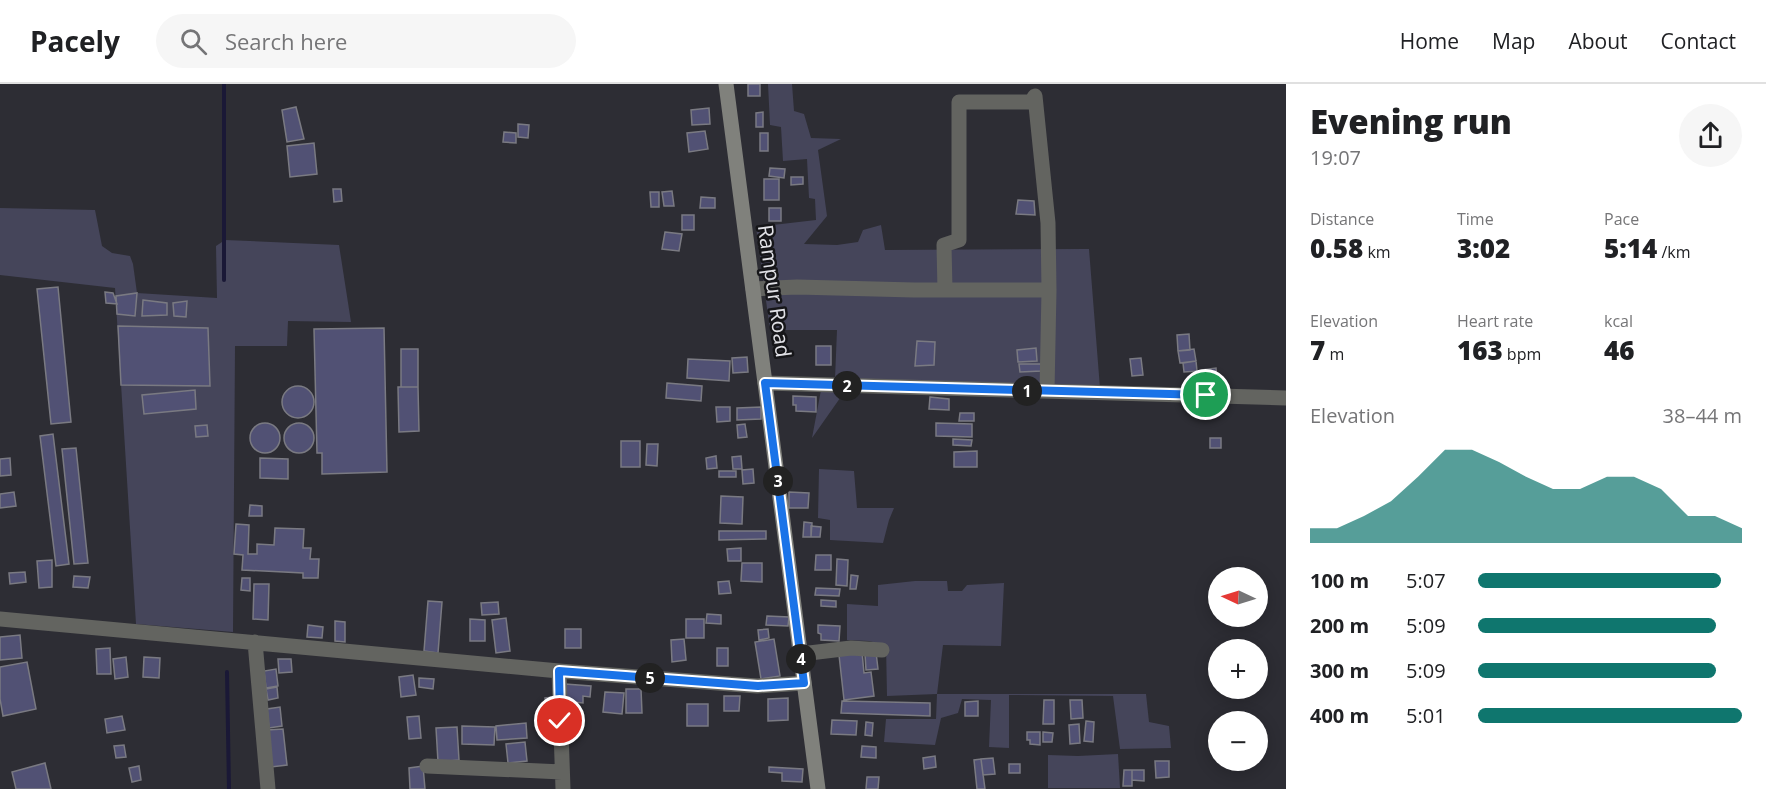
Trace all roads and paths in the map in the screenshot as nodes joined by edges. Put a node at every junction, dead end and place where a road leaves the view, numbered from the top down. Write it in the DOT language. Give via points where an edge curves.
graph roads {
  1 [pos="726,84"];
  2 [pos="753,290"];
  3 [pos="945,290"];
  4 [pos="1049,290"];
  5 [pos="765,383"];
  6 [pos="1047,391"];
  7 [pos="1286,398"];
  8 [pos="0,620"];
  9 [pos="255,642"];
  10 [pos="882,650"];
  11 [pos="801,654"];
  12 [pos="559,671"];
  13 [pos="804,683"];
  14 [pos="427,766"];
  15 [pos="562,772"];
  16 [pos="268,789"];
  17 [pos="563,789"];
  18 [pos="818,789"];
  1 -- 2 [label="main road, Rampur Road"];
  2 -- 3 [label="street"];
  2 -- 5 [label="main road, Rampur Road"];
  3 -- 4 [label="street"];
  3 -- 4 [label="street" via="944,245 959,240 960,102 1030,102 1035,96 1048,223"];
  4 -- 6 [label="street"];
  5 -- 6 [label="street"];
  5 -- 11 [label="main road, Rampur Road"];
  6 -- 7 [label="street"];
  8 -- 9 [label="street"];
  9 -- 12 [label="street"];
  9 -- 16 [label="street"];
  10 -- 11 [label="street" via="851,648"];
  11 -- 13 [label="main road, Rampur Road"];
  12 -- 13 [label="street" via="758,686"];
  12 -- 15 [label="street"];
  13 -- 18 [label="main road, Rampur Road"];
  14 -- 15 [label="street"];
  15 -- 17 [label="street"];
}
